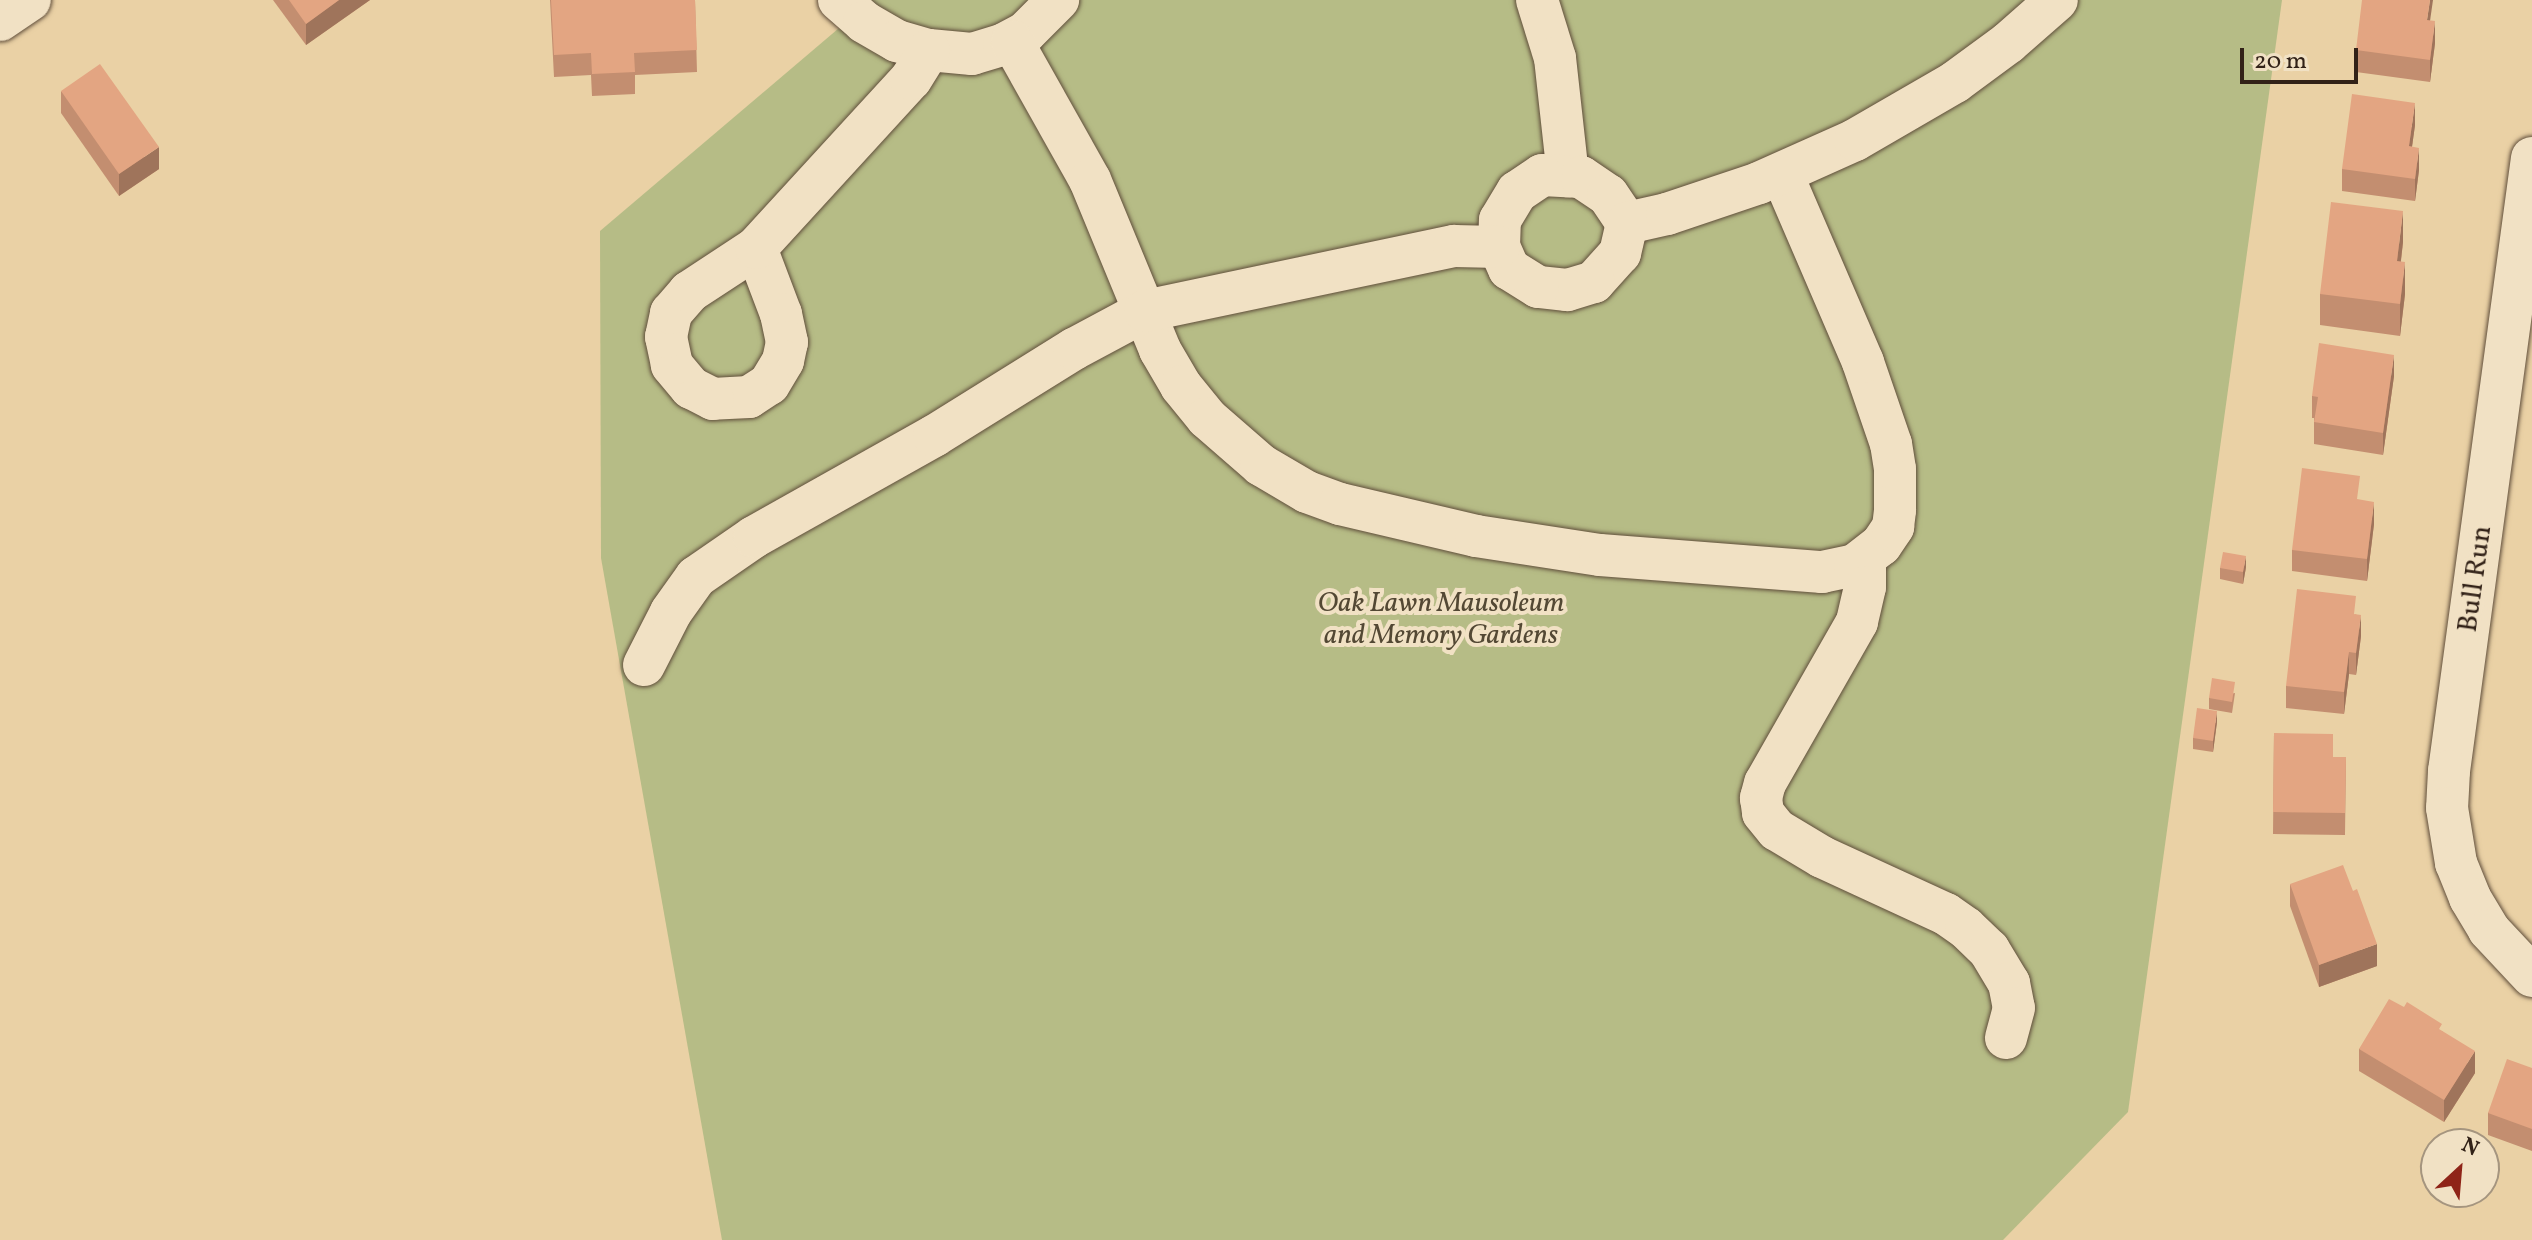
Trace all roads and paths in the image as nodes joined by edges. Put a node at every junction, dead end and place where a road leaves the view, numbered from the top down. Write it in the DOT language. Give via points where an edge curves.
graph roads {
  1 [pos="30,0"];
  2 [pos="839,0"];
  3 [pos="1058,0"];
  4 [pos="1537,0"];
  5 [pos="2057,0"];
  6 [pos="0,20"];
  7 [pos="1012,41"];
  8 [pos="929,50"];
  9 [pos="2532,158"];
  10 [pos="1782,174"];
  11 [pos="1568,176"];
  12 [pos="1627,223"];
  13 [pos="1499,247"];
  14 [pos="756,248"];
  15 [pos="1145,311"];
  16 [pos="2517,404"];
  17 [pos="1865,559"];
  18 [pos="644,665"];
  19 [pos="2532,976"];
  20 [pos="2006,1038"];
  1 -- 6 [label="street"];
  2 -- 8 [label="street" via="883,34"];
  3 -- 7 [label="street"];
  4 -- 11 [label="street" via="1555,58"];
  5 -- 10 [label="street" via="1955,82 1855,140"];
  7 -- 8 [label="street" via="972,54"];
  7 -- 15 [label="street" via="1090,180"];
  8 -- 14 [label="street" via="911,79"];
  9 -- 16 [label="street, Bull Run"];
  10 -- 12 [label="street"];
  10 -- 17 [label="street" via="1863,362 1891,444 1897,494 1893,527"];
  11 -- 12 [label="street" via="1581,177 1608,195"];
  11 -- 13 [label="street" via="1542,175 1517,192 1500,220"];
  12 -- 13 [label="street" via="1620,253 1594,282 1567,290 1538,287 1509,269"];
  13 -- 15 [label="street" via="1454,246"];
  15 -- 17 [label="street" via="1170,368 1207,418 1261,465 1323,499 1476,536 1600,555 1822,572"];
  15 -- 18 [label="street" via="754,537 696,577"];
  16 -- 19 [label="street, Bull Run" via="2449,771 2447,808 2456,863 2470,898 2489,930"];
  17 -- 20 [label="street" via="1857,622 1765,783 1763,813 1777,830 1822,857 1966,928 1989,950 2009,983 2014,1008"];
}
